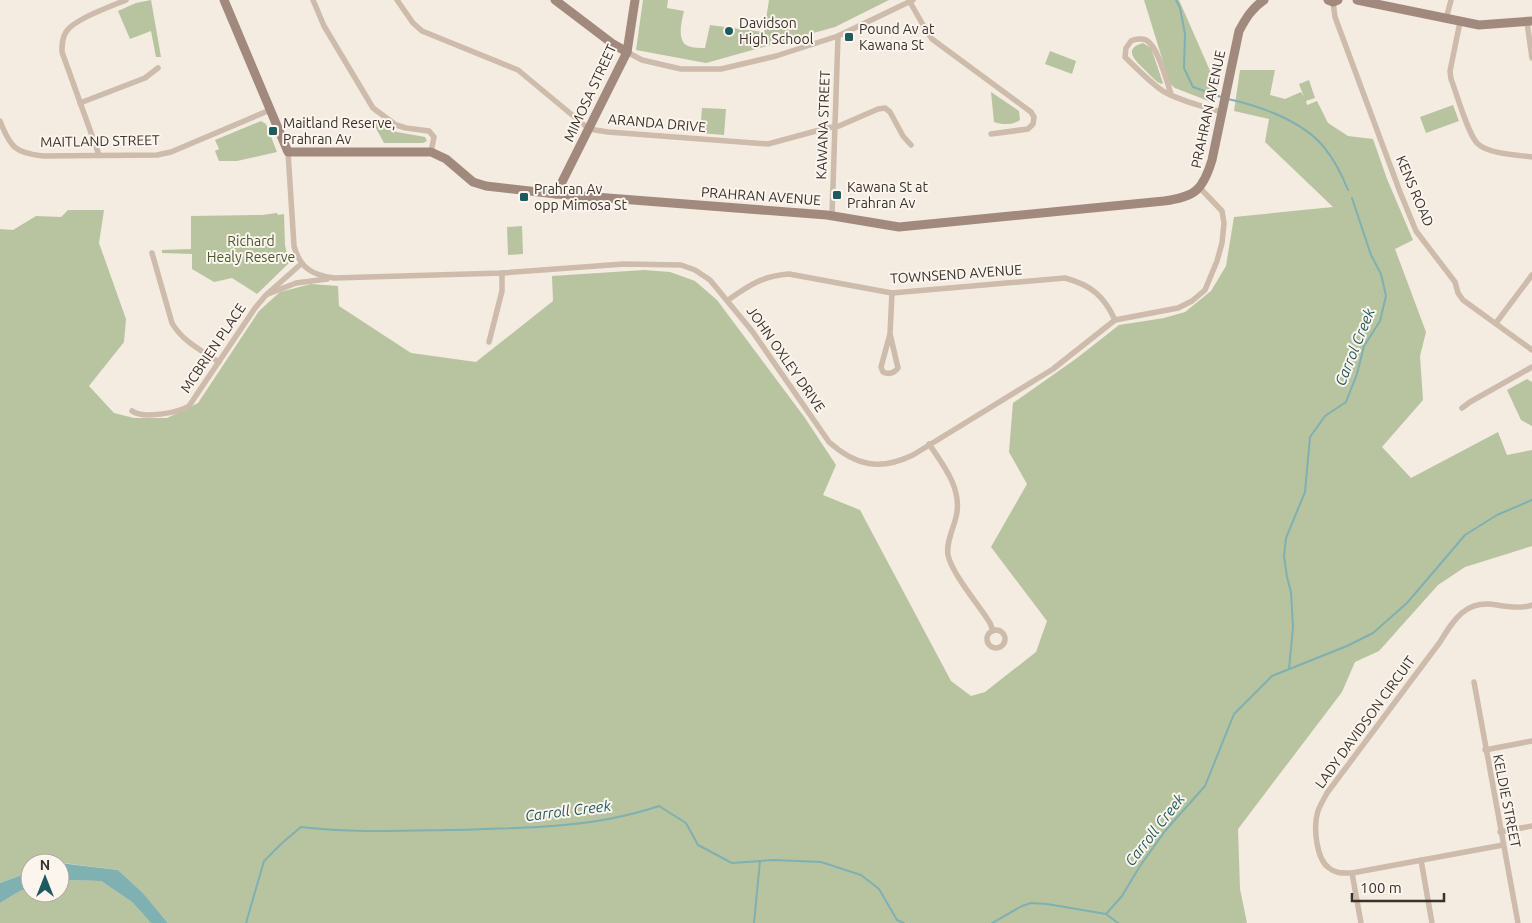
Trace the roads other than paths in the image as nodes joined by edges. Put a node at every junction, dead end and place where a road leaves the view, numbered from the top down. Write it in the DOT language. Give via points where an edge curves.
graph roads {
  1 [pos="126,0"];
  2 [pos="224,0"];
  3 [pos="313,0"];
  4 [pos="397,0"];
  5 [pos="555,0"];
  6 [pos="636,0"];
  7 [pos="1264,0"];
  8 [pos="1357,0"];
  9 [pos="1450,0"];
  10 [pos="911,1"];
  11 [pos="1333,1"];
  12 [pos="1374,2"];
  13 [pos="1446,19"];
  14 [pos="1460,22"];
  15 [pos="1529,22"];
  16 [pos="838,36"];
  17 [pos="627,52"];
  18 [pos="1532,58"];
  19 [pos="158,68"];
  20 [pos="1171,94"];
  21 [pos="80,103"];
  22 [pos="270,110"];
  23 [pos="1222,112"];
  24 [pos="0,121"];
  25 [pos="836,126"];
  26 [pos="589,129"];
  27 [pos="990,134"];
  28 [pos="911,145"];
  29 [pos="288,152"];
  30 [pos="431,152"];
  31 [pos="99,155"];
  32 [pos="1532,157"];
  33 [pos="1200,188"];
  34 [pos="556,194"];
  35 [pos="832,215"];
  36 [pos="152,253"];
  37 [pos="301,264"];
  38 [pos="502,273"];
  39 [pos="1532,275"];
  40 [pos="334,278"];
  41 [pos="892,293"];
  42 [pos="266,295"];
  43 [pos="728,300"];
  44 [pos="1115,320"];
  45 [pos="1496,323"];
  46 [pos="890,334"];
  47 [pos="489,342"];
  48 [pos="1532,350"];
  49 [pos="219,362"];
  50 [pos="1532,367"];
  51 [pos="1462,408"];
  52 [pos="132,410"];
  53 [pos="929,444"];
  54 [pos="1532,605"];
  55 [pos="993,631"];
  56 [pos="1474,682"];
  57 [pos="1532,741"];
  58 [pos="1485,750"];
  59 [pos="1532,826"];
  60 [pos="1500,832"];
  61 [pos="1503,845"];
  62 [pos="1421,860"];
  63 [pos="1352,873"];
  64 [pos="1361,923"];
  65 [pos="1432,923"];
  66 [pos="1518,923"];
  1 -- 21 [label="street" via="84,18 67,30 62,52"];
  2 -- 22 [label="street"];
  3 -- 30 [label="street" via="324,26 373,108 396,125 432,133"];
  4 -- 26 [label="street, ARANDA DRIVE" via="412,23 422,31 518,70"];
  5 -- 17 [label="street"];
  6 -- 17 [label="street, MIMOSA STREET"];
  7 -- 23 [label="street, PRAHRAN AVENUE" via="1246,17 1239,31"];
  8 -- 12 [label="street"];
  9 -- 13 [label="street"];
  10 -- 16 [label="street"];
  10 -- 27 [label="street" via="932,39 1034,117 1028,129"];
  11 -- 45 [label="street, KENS ROAD" via="1335,17 1416,231 1455,282 1463,300"];
  12 -- 13 [label="street"];
  13 -- 14 [label="street"];
  14 -- 15 [label="street" via="1479,25"];
  14 -- 32 [label="street" via="1450,71 1470,131 1477,144 1484,148"];
  15 -- 18 [label="street"];
  16 -- 17 [label="street" via="721,69 681,69 642,60"];
  16 -- 25 [label="street, KAWANA STREET"];
  17 -- 26 [label="street, MIMOSA STREET"];
  19 -- 21 [label="street" via="145,78"];
  20 -- 20 [label="street" via="1161,90 1126,57 1126,48 1131,41 1146,40 1154,47"];
  20 -- 23 [label="street"];
  21 -- 31 [label="street"];
  22 -- 29 [label="street"];
  22 -- 31 [label="street, MAITLAND STREET" via="171,152"];
  23 -- 33 [label="street, PRAHRAN AVENUE" via="1211,163"];
  24 -- 31 [label="street, MAITLAND STREET" via="8,142 28,154"];
  25 -- 26 [label="street, ARANDA DRIVE" via="768,144"];
  25 -- 28 [label="street, ARANDA DRIVE" via="885,108"];
  25 -- 35 [label="street, KAWANA STREET"];
  26 -- 34 [label="street, MIMOSA STREET"];
  29 -- 30 [label="street"];
  29 -- 37 [label="street" via="294,246"];
  30 -- 34 [label="street, PRAHRAN AVENUE" via="446,159 479,185"];
  33 -- 35 [label="street, PRAHRAN AVENUE" via="1182,199 914,226 898,227"];
  33 -- 44 [label="street, JOHN OXLEY DRIVE" via="1222,211 1224,223 1217,262 1205,290 1178,308"];
  34 -- 35 [label="street, PRAHRAN AVENUE"];
  36 -- 49 [label="street" via="177,332"];
  37 -- 40 [label="street, JOHN OXLEY DRIVE" via="321,276"];
  37 -- 42 [label="street, MCBRIEN PLACE"];
  38 -- 40 [label="street, JOHN OXLEY DRIVE"];
  38 -- 43 [label="street, JOHN OXLEY DRIVE" via="624,264 681,265 710,280"];
  38 -- 47 [label="street" via="502,291"];
  39 -- 45 [label="street"];
  40 -- 42 [label="street" via="296,283"];
  41 -- 43 [label="street, TOWNSEND AVENUE" via="789,274 773,276 751,285"];
  41 -- 44 [label="street, TOWNSEND AVENUE" via="1065,278 1083,282 1099,295"];
  41 -- 46 [label="street"];
  42 -- 49 [label="street, MCBRIEN PLACE"];
  43 -- 53 [label="street, JOHN OXLEY DRIVE" via="829,442 841,453 854,460 882,465 897,463"];
  44 -- 53 [label="street, JOHN OXLEY DRIVE" via="1053,369"];
  45 -- 48 [label="street, KENS ROAD"];
  46 -- 46 [label="street" via="898,368 889,374 881,367"];
  49 -- 52 [label="street, MCBRIEN PLACE" via="193,401 183,410 149,415"];
  50 -- 51 [label="street"];
  53 -- 55 [label="street" via="948,472 957,493 957,515 948,541 951,564"];
  54 -- 63 [label="street, LADY DAVIDSON CIRCUIT" via="1507,607 1483,604 1461,612 1327,793 1318,811 1315,828 1322,860 1338,873"];
  56 -- 58 [label="street, KELDIE STREET"];
  57 -- 58 [label="street"];
  58 -- 60 [label="street, KELDIE STREET"];
  59 -- 60 [label="street"];
  60 -- 61 [label="street, KELDIE STREET"];
  61 -- 62 [label="street, LADY DAVIDSON CIRCUIT"];
  61 -- 66 [label="street, KELDIE STREET"];
  62 -- 63 [label="street, LADY DAVIDSON CIRCUIT"];
  62 -- 65 [label="street"];
  63 -- 64 [label="street"];
}
